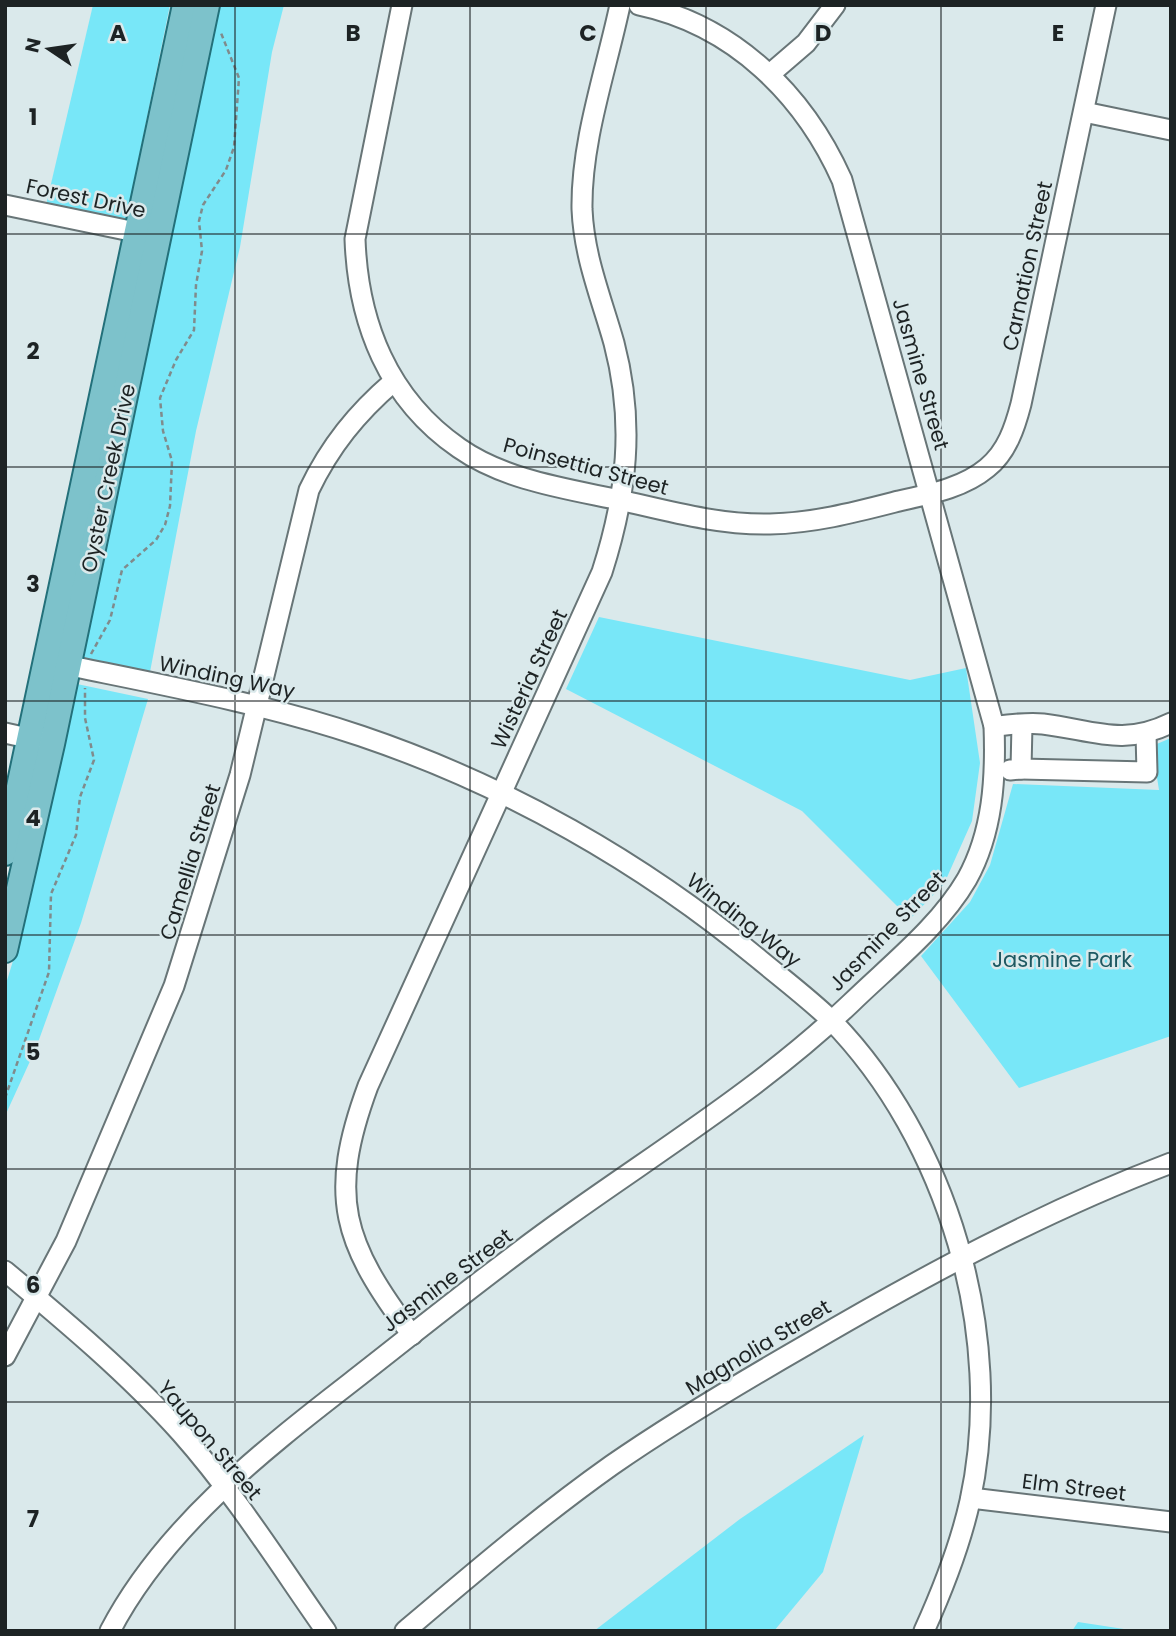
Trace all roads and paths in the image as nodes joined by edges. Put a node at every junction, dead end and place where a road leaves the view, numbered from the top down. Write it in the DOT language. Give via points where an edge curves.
graph roads {
  1 [pos="185,5"];
  2 [pos="402,5"];
  3 [pos="620,5"];
  4 [pos="639,5"];
  5 [pos="835,5"];
  6 [pos="1106,5"];
  7 [pos="214,15"];
  8 [pos="770,74"];
  9 [pos="1084,112"];
  10 [pos="1171,130"];
  11 [pos="5,205"];
  12 [pos="148,234"];
  13 [pos="393,382"];
  14 [pos="931,493"];
  15 [pos="623,500"];
  16 [pos="68,666"];
  17 [pos="257,707"];
  18 [pos="1171,723"];
  19 [pos="1022,725"];
  20 [pos="994,726"];
  21 [pos="5,733"];
  22 [pos="1146,734"];
  23 [pos="41,741"];
  24 [pos="1021,769"];
  25 [pos="995,772"];
  26 [pos="500,794"];
  27 [pos="5,853"];
  28 [pos="5,950"];
  29 [pos="832,1021"];
  30 [pos="5,1098"];
  31 [pos="1171,1163"];
  32 [pos="963,1258"];
  33 [pos="5,1271"];
  34 [pos="36,1297"];
  35 [pos="412,1335"];
  36 [pos="5,1356"];
  37 [pos="225,1488"];
  38 [pos="971,1497"];
  39 [pos="1171,1522"];
  40 [pos="110,1631"];
  41 [pos="326,1631"];
  42 [pos="405,1631"];
  43 [pos="924,1631"];
  1 -- 12 [label="main road, Oyster Creek Drive"];
  2 -- 13 [label="street, Poinsettia Street" via="355,240 356,278 364,312"];
  3 -- 15 [label="street, Wisteria Street" via="587,153 582,209 589,265 622,376 626,418"];
  4 -- 8 [label="street, Jasmine Street" via="716,34"];
  5 -- 8 [label="street" via="806,43"];
  6 -- 9 [label="street, Carnation Street"];
  7 -- 12 [label="main road, Oyster Creek Drive"];
  7 -- 16 [label="path" via="239,78 234,147 199,221 202,251 194,330 160,398 172,461 170,506 156,540 122,570 110,620 92,653"];
  8 -- 14 [label="street, Jasmine Street" via="807,116 842,180"];
  9 -- 10 [label="street"];
  9 -- 14 [label="street, Carnation Street" via="1015,427 990,466 970,481"];
  11 -- 12 [label="street, Forest Drive"];
  12 -- 16 [label="main road, Oyster Creek Drive"];
  13 -- 15 [label="street, Poinsettia Street" via="439,432 480,460 522,477"];
  13 -- 17 [label="street, Camellia Street" via="347,426 323,459 309,489"];
  14 -- 15 [label="street, Poinsettia Street" via="841,516 767,524 718,522"];
  14 -- 20 [label="street, Jasmine Street"];
  15 -- 26 [label="street, Wisteria Street" via="602,572"];
  16 -- 17 [label="street, Winding Way"];
  16 -- 23 [label="main road, Oyster Creek Drive"];
  16 -- 30 [label="path" via="84,693 94,760 80,797 76,835 51,894 49,972"];
  17 -- 26 [label="street, Winding Way" via="364,737"];
  17 -- 34 [label="street, Camellia Street" via="210,878 174,986 85,1199"];
  18 -- 22 [label="street"];
  19 -- 20 [label="street"];
  19 -- 22 [label="street" via="1041,723 1116,737"];
  19 -- 24 [label="street"];
  20 -- 25 [label="street, Jasmine Street"];
  21 -- 23 [label="street"];
  22 -- 24 [label="street" via="1147,772"];
  23 -- 27 [label="main road, Oyster Creek Drive"];
  23 -- 28 [label="main road, Oyster Creek Drive"];
  24 -- 25 [label="street"];
  25 -- 29 [label="street, Jasmine Street" via="993,800 968,877 950,904"];
  26 -- 29 [label="street, Winding Way" via="581,834 687,902"];
  26 -- 35 [label="street, Wisteria Street" via="368,1086 346,1155 346,1208 361,1259"];
  29 -- 32 [label="street, Winding Way" via="877,1078 936,1177"];
  29 -- 35 [label="street, Jasmine Street" via="700,1125 568,1216"];
  31 -- 32 [label="street, Magnolia Street"];
  32 -- 38 [label="street, Winding Way" via="980,1367 980,1418"];
  32 -- 42 [label="street, Magnolia Street" via="743,1382 613,1465"];
  33 -- 34 [label="street, Yaupon Street"];
  34 -- 36 [label="street, Camellia Street"];
  34 -- 37 [label="street, Yaupon Street" via="131,1382"];
  35 -- 37 [label="street, Jasmine Street" via="306,1417"];
  37 -- 40 [label="street, Jasmine Street" via="154,1564"];
  37 -- 41 [label="street, Yaupon Street"];
  38 -- 39 [label="street, Elm Street"];
  38 -- 43 [label="street, Winding Way" via="948,1574"];
}
